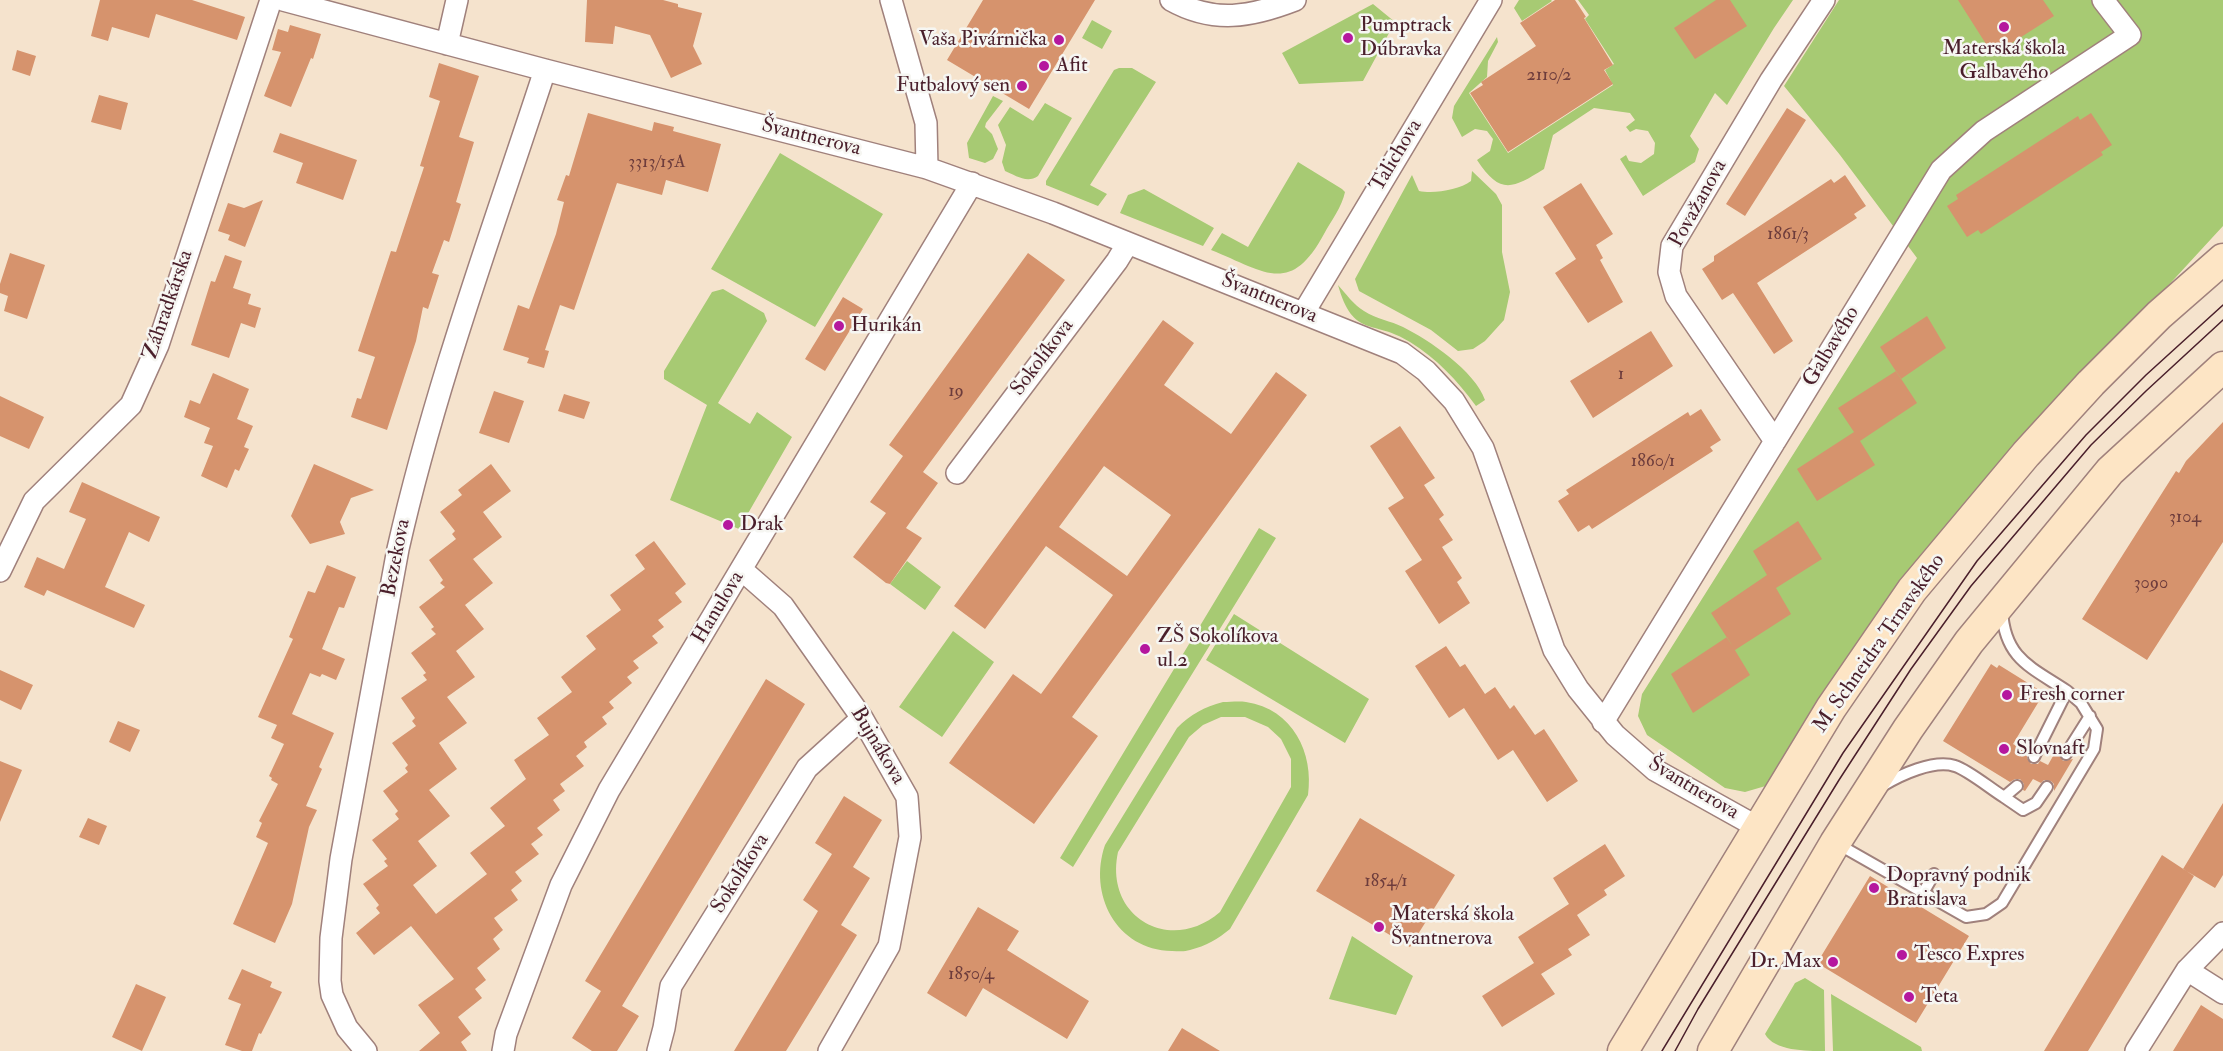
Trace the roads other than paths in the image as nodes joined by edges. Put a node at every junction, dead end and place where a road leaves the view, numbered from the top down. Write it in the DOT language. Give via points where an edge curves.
graph roads {
  1 [pos="271,0"];
  2 [pos="283,0"];
  3 [pos="457,0"];
  4 [pos="891,0"];
  5 [pos="1171,0"];
  6 [pos="1295,0"];
  7 [pos="1824,0"];
  8 [pos="2103,0"];
  9 [pos="1486,1"];
  10 [pos="447,44"];
  11 [pos="545,70"];
  12 [pos="927,168"];
  13 [pos="972,183"];
  14 [pos="1128,243"];
  15 [pos="2223,259"];
  16 [pos="1304,312"];
  17 [pos="2223,367"];
  18 [pos="1775,441"];
  19 [pos="957,473"];
  20 [pos="742,570"];
  21 [pos="0,571"];
  22 [pos="2002,599"];
  23 [pos="2067,691"];
  24 [pos="2090,716"];
  25 [pos="862,718"];
  26 [pos="1603,722"];
  27 [pos="2066,754"];
  28 [pos="2034,757"];
  29 [pos="2017,786"];
  30 [pos="2047,787"];
  31 [pos="1866,795"];
  32 [pos="2004,796"];
  33 [pos="1759,828"];
  34 [pos="1836,843"];
  35 [pos="1934,874"];
  36 [pos="1923,893"];
  37 [pos="2223,933"];
  38 [pos="2187,970"];
  39 [pos="2223,993"];
  40 [pos="356,1049"];
  41 [pos="503,1051"];
  42 [pos="658,1051"];
  43 [pos="829,1051"];
  44 [pos="1623,1051"];
  45 [pos="1713,1051"];
  46 [pos="2136,1051"];
  1 -- 21 [label="street, Záhradkárska" via="158,345 131,405 34,501"];
  2 -- 10 [label="street, Švantnerova"];
  3 -- 10 [label="street"];
  4 -- 12 [label="street" via="926,123"];
  5 -- 6 [label="street" via="1203,13 1224,15 1260,13"];
  7 -- 18 [label="street, Považanova" via="1771,80 1672,246 1668,272 1677,296"];
  8 -- 18 [label="street, Galbavého" via="2130,34 1984,131 1941,170"];
  9 -- 16 [label="street, Talichova"];
  10 -- 11 [label="street, Švantnerova"];
  11 -- 12 [label="street, Švantnerova"];
  11 -- 40 [label="street, Bezekova" via="434,410 398,549 341,859 331,938 332,995"];
  12 -- 13 [label="street, Švantnerova"];
  13 -- 14 [label="street, Švantnerova"];
  13 -- 20 [label="street, Hanulova"];
  14 -- 16 [label="street, Švantnerova"];
  14 -- 19 [label="street, Sokolíkova"];
  15 -- 33 [label="main road, M. Schneidra Trnavského" via="2091,382 1912,590 1831,708"];
  16 -- 26 [label="street, Švantnerova" via="1402,353 1426,371 1462,411 1486,456 1554,650"];
  17 -- 22 [label="main road" via="2110,471"];
  18 -- 26 [label="street, Galbavého"];
  20 -- 25 [label="street, Bujnákova" via="783,606"];
  20 -- 41 [label="street, Hanulova" via="609,790 561,885"];
  22 -- 23 [label="lane" via="2010,647 2025,663"];
  22 -- 31 [label="main road" via="1908,729"];
  23 -- 24 [label="lane"];
  23 -- 28 [label="lane"];
  24 -- 27 [label="lane"];
  24 -- 36 [label="lane" via="2097,729 2094,749 2002,903 1986,914 1966,917"];
  25 -- 42 [label="street, Sokolíkova" via="807,768 671,986"];
  25 -- 43 [label="street, Bujnákova" via="907,797 910,837 889,946"];
  26 -- 33 [label="street, Švantnerova" via="1655,770"];
  29 -- 32 [label="lane"];
  30 -- 32 [label="lane" via="2036,802 2023,810"];
  31 -- 32 [label="lane" via="1894,779 1938,765 1954,766"];
  31 -- 34 [label="main road"];
  33 -- 44 [label="main road, M. Schneidra Trnavského"];
  34 -- 36 [label="lane"];
  34 -- 45 [label="main road"];
  35 -- 36 [label="lane"];
  37 -- 38 [label="street"];
  38 -- 39 [label="street"];
  38 -- 46 [label="street"];
}
